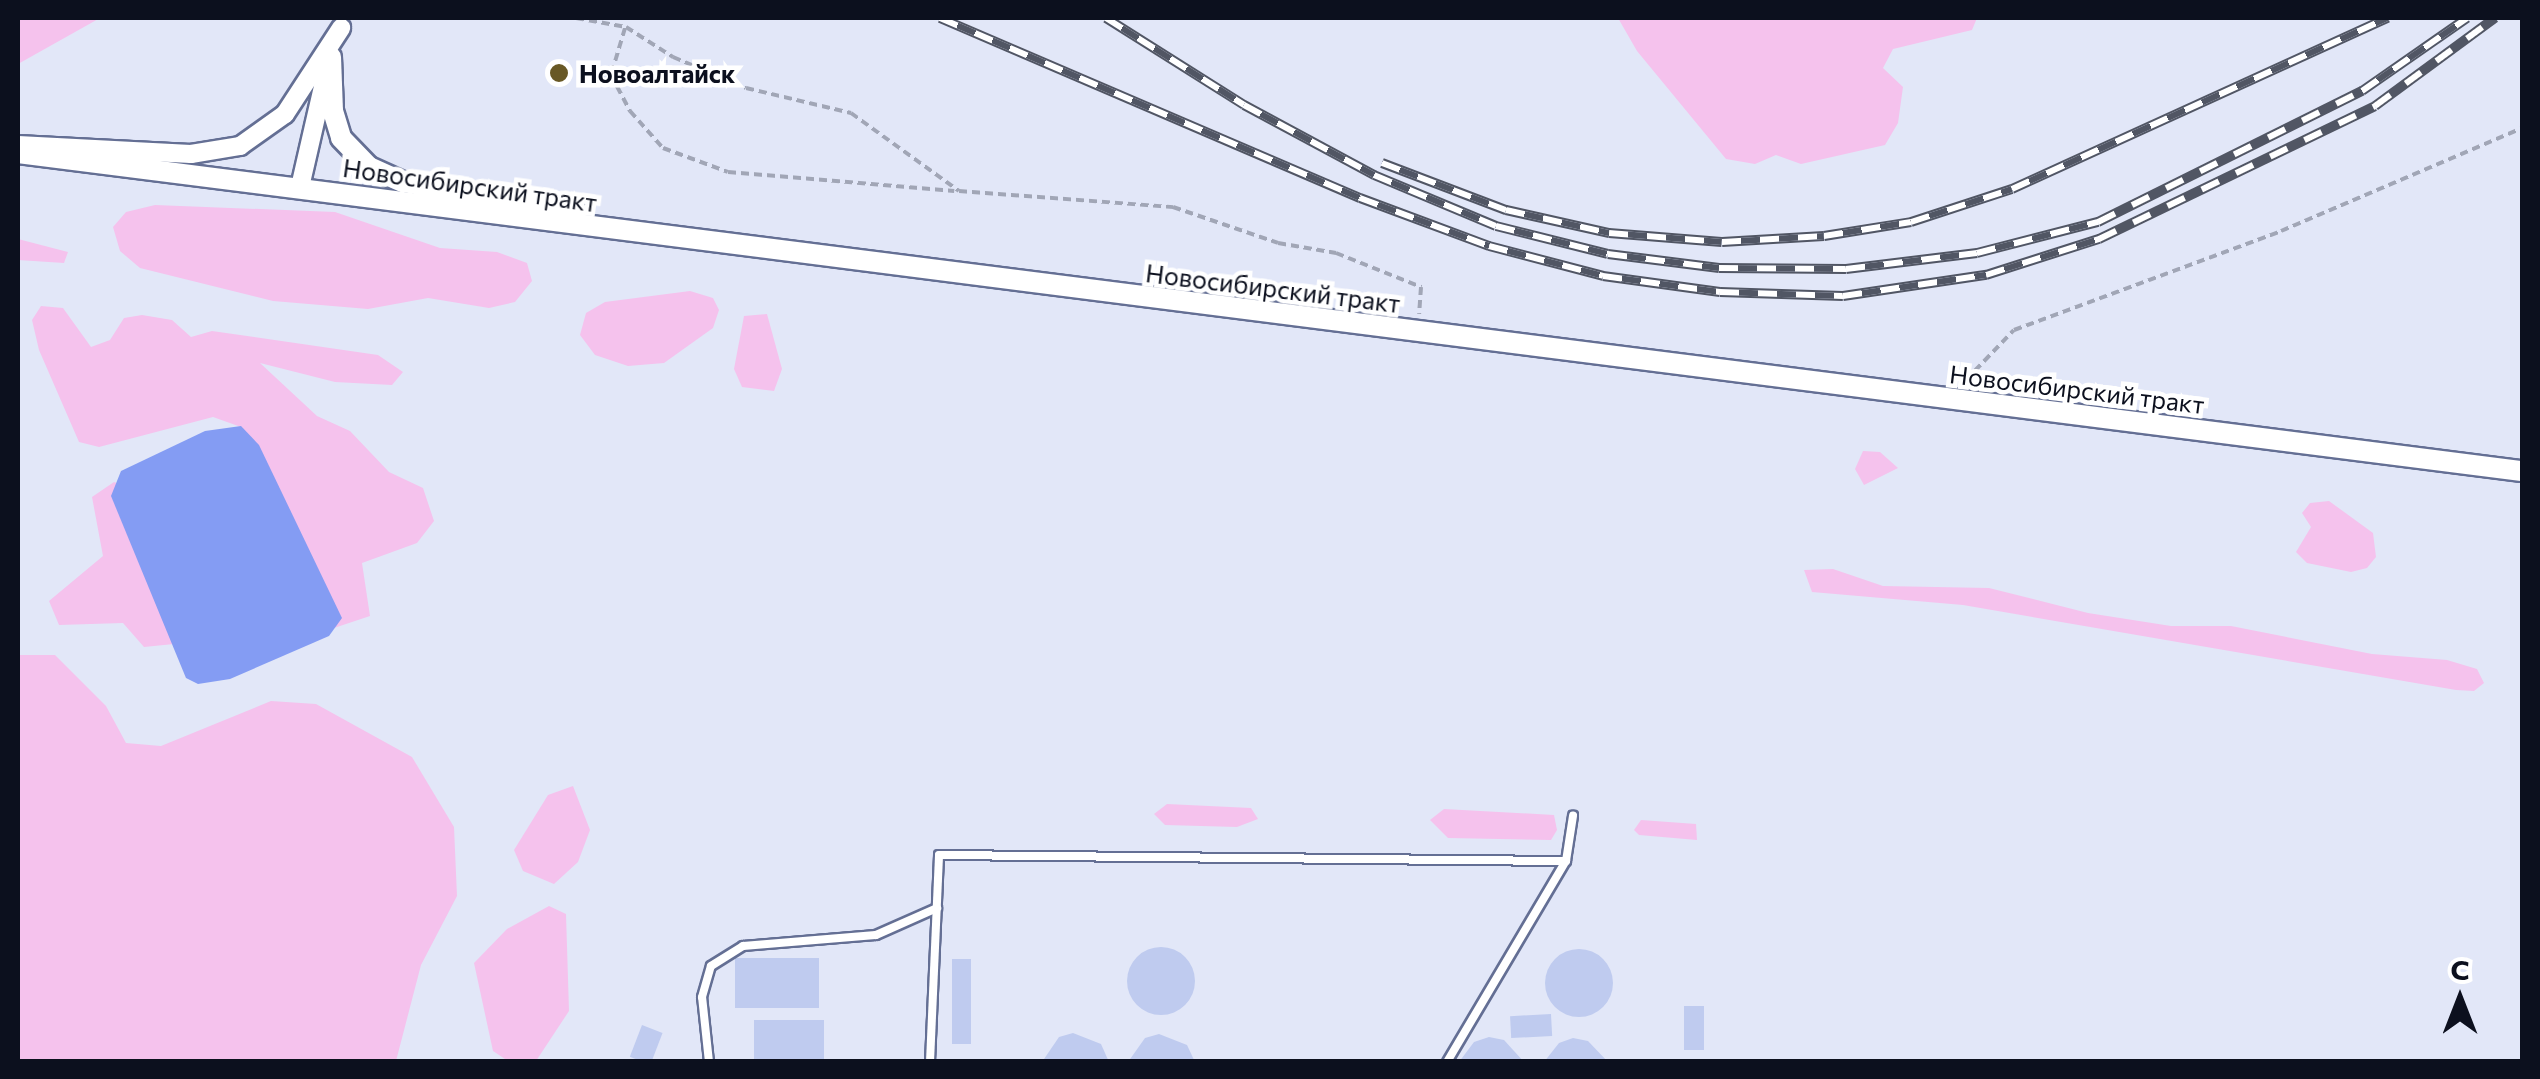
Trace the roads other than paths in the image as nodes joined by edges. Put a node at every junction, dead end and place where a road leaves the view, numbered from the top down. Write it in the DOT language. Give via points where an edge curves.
graph roads {
  1 [pos="343,23"];
  2 [pos="331,57"];
  3 [pos="18,146"];
  4 [pos="18,154"];
  5 [pos="300,187"];
  6 [pos="792,255"];
  7 [pos="2522,470"];
  8 [pos="1573,816"];
  9 [pos="1566,861"];
  10 [pos="937,908"];
  11 [pos="709,1062"];
  12 [pos="930,1062"];
  13 [pos="1447,1062"];
  1 -- 2 [label="street"];
  1 -- 3 [label="street" via="285,114 240,146 191,154"];
  2 -- 5 [label="street"];
  2 -- 6 [label="main road" via="341,138 383,176 723,236"];
  4 -- 5 [label="main road, Новосибирский тракт"];
  5 -- 6 [label="main road, Новосибирский тракт"];
  6 -- 7 [label="main road, Новосибирский тракт"];
  8 -- 9 [label="lane"];
  9 -- 10 [label="lane" via="940,855"];
  9 -- 13 [label="lane"];
  10 -- 11 [label="lane" via="876,934 743,946 711,966 702,996"];
  10 -- 12 [label="lane"];
}
